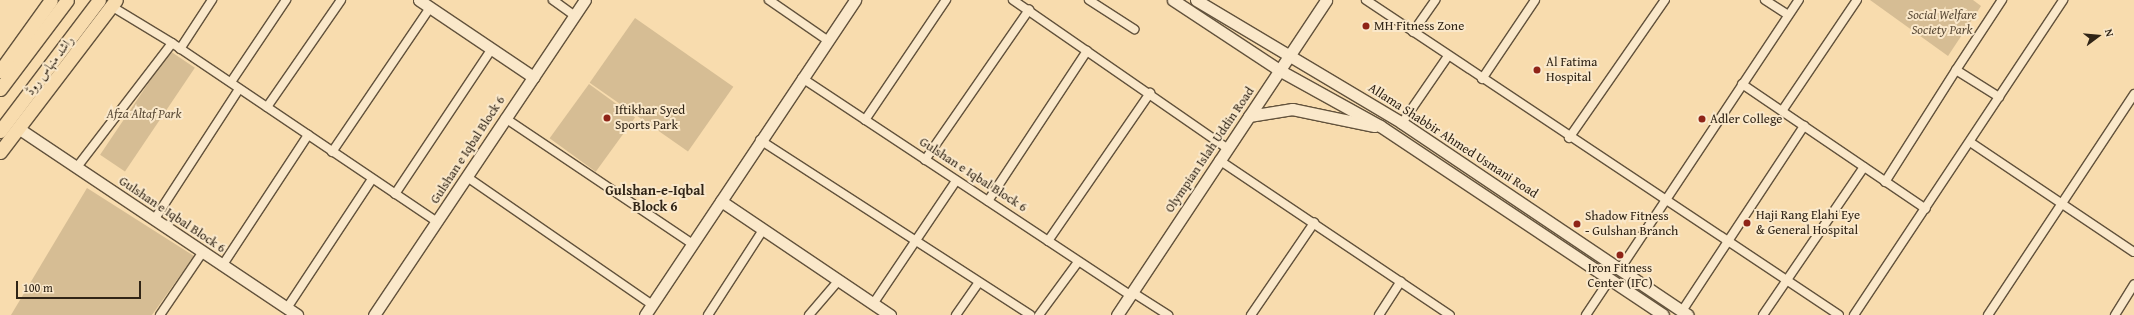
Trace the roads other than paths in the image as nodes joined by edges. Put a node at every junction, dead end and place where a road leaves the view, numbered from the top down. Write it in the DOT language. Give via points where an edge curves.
graph roads {
  1 [pos="99,0"];
  2 [pos="212,0"];
  3 [pos="286,0"];
  4 [pos="341,0"];
  5 [pos="419,0"];
  6 [pos="553,0"];
  7 [pos="585,0"];
  8 [pos="770,0"];
  9 [pos="855,0"];
  10 [pos="946,0"];
  11 [pos="1013,0"];
  12 [pos="1089,0"];
  13 [pos="1173,0"];
  14 [pos="1196,0"];
  15 [pos="1326,0"];
  16 [pos="1366,0"];
  17 [pos="1435,0"];
  18 [pos="1535,0"];
  19 [pos="1665,0"];
  20 [pos="1765,0"];
  21 [pos="1799,0"];
  22 [pos="2002,0"];
  23 [pos="2063,0"];
  24 [pos="1855,1"];
  25 [pos="55,2"];
  26 [pos="113,3"];
  27 [pos="430,8"];
  28 [pos="1029,10"];
  29 [pos="574,15"];
  30 [pos="1788,15"];
  31 [pos="1134,29"];
  32 [pos="1413,32"];
  33 [pos="827,40"];
  34 [pos="172,43"];
  35 [pos="180,49"];
  36 [pos="491,50"];
  37 [pos="1087,51"];
  38 [pos="1288,56"];
  39 [pos="1448,56"];
  40 [pos="1279,70"];
  41 [pos="1956,70"];
  42 [pos="0,71"];
  43 [pos="533,78"];
  44 [pos="802,78"];
  45 [pos="1482,79"];
  46 [pos="231,82"];
  47 [pos="1742,84"];
  48 [pos="239,88"];
  49 [pos="0,89"];
  50 [pos="1150,93"];
  51 [pos="2134,94"];
  52 [pos="1999,97"];
  53 [pos="267,107"];
  54 [pos="1782,111"];
  55 [pos="1249,116"];
  56 [pos="505,118"];
  57 [pos="865,120"];
  58 [pos="1402,123"];
  59 [pos="1380,126"];
  60 [pos="1804,126"];
  61 [pos="18,128"];
  62 [pos="0,131"];
  63 [pos="308,135"];
  64 [pos="1568,138"];
  65 [pos="760,140"];
  66 [pos="1970,142"];
  67 [pos="1227,148"];
  68 [pos="0,152"];
  69 [pos="332,152"];
  70 [pos="925,160"];
  71 [pos="1219,160"];
  72 [pos="76,167"];
  73 [pos="1864,167"];
  74 [pos="467,177"];
  75 [pos="372,179"];
  76 [pos="956,180"];
  77 [pos="1885,182"];
  78 [pos="395,194"];
  79 [pos="721,201"];
  80 [pos="988,201"];
  81 [pos="1665,201"];
  82 [pos="2061,203"];
  83 [pos="1926,209"];
  84 [pos="154,220"];
  85 [pos="437,222"];
  86 [pos="1314,224"];
  87 [pos="763,230"];
  88 [pos="1048,241"];
  89 [pos="1730,241"];
  90 [pos="915,242"];
  91 [pos="691,243"];
  92 [pos="2134,252"];
  93 [pos="202,253"];
  94 [pos="1078,262"];
  95 [pos="222,266"];
  96 [pos="1620,269"];
  97 [pos="1787,278"];
  98 [pos="839,280"];
  99 [pos="1610,280"];
  100 [pos="1401,281"];
  101 [pos="978,283"];
  102 [pos="2134,285"];
  103 [pos="1131,293"];
  104 [pos="651,304"];
  105 [pos="873,304"];
  106 [pos="287,308"];
  107 [pos="1685,313"];
  108 [pos="160,315"];
  109 [pos="298,315"];
  110 [pos="374,315"];
  111 [pos="645,315"];
  112 [pos="708,315"];
  113 [pos="809,315"];
  114 [pos="890,315"];
  115 [pos="956,315"];
  116 [pos="1030,315"];
  117 [pos="1039,315"];
  118 [pos="1117,315"];
  119 [pos="1168,315"];
  120 [pos="1251,315"];
  121 [pos="1379,315"];
  122 [pos="1450,315"];
  123 [pos="1586,315"];
  124 [pos="1663,315"];
  125 [pos="1763,315"];
  126 [pos="1839,315"];
  127 [pos="1854,315"];
  128 [pos="1988,315"];
  129 [pos="2115,315"];
  1 -- 62 [label="main road, راشد منہاس روڈ"];
  2 -- 35 [label="street"];
  3 -- 46 [label="street"];
  4 -- 53 [label="street"];
  5 -- 27 [label="street"];
  6 -- 29 [label="street"];
  7 -- 29 [label="street, Gulshan e Iqbal Block 6"];
  8 -- 33 [label="street"];
  9 -- 33 [label="street"];
  10 -- 57 [label="street"];
  11 -- 28 [label="street"];
  12 -- 31 [label="street"];
  13 -- 40 [label="street, Allama Shabbir Ahmed Usmani Road"];
  14 -- 38 [label="street, Allama Shabbir Ahmed Usmani Road"];
  15 -- 38 [label="street, Olympian Islah Uddin Road"];
  16 -- 32 [label="street"];
  17 -- 32 [label="street"];
  18 -- 45 [label="street"];
  19 -- 64 [label="street"];
  20 -- 30 [label="street"];
  21 -- 30 [label="street"];
  22 -- 41 [label="street"];
  23 -- 52 [label="street"];
  24 -- 54 [label="street"];
  25 -- 42 [label="main road"];
  25 -- 49 [label="main road, راشد منہاس روڈ"];
  26 -- 34 [label="street"];
  26 -- 61 [label="main road"];
  27 -- 36 [label="street"];
  27 -- 69 [label="street"];
  28 -- 37 [label="street"];
  28 -- 70 [label="street"];
  29 -- 43 [label="street, Gulshan e Iqbal Block 6"];
  30 -- 47 [label="street"];
  32 -- 39 [label="street"];
  33 -- 44 [label="street"];
  34 -- 35 [label="street"];
  34 -- 72 [label="street"];
  35 -- 46 [label="street"];
  36 -- 43 [label="street"];
  36 -- 78 [label="street"];
  37 -- 50 [label="street"];
  37 -- 80 [label="street"];
  38 -- 40 [label="street, Olympian Islah Uddin Road"];
  38 -- 58 [label="street, Allama Shabbir Ahmed Usmani Road"];
  39 -- 45 [label="street"];
  39 -- 58 [label="street"];
  40 -- 55 [label="street, Olympian Islah Uddin Road"];
  40 -- 59 [label="street, Allama Shabbir Ahmed Usmani Road"];
  41 -- 52 [label="street"];
  41 -- 77 [label="street"];
  43 -- 56 [label="street, Gulshan e Iqbal Block 6"];
  44 -- 57 [label="street, Gulshan e Iqbal Block 6"];
  44 -- 65 [label="street"];
  45 -- 64 [label="street"];
  46 -- 48 [label="street"];
  47 -- 54 [label="street"];
  47 -- 81 [label="street"];
  48 -- 53 [label="street"];
  48 -- 84 [label="street"];
  50 -- 67 [label="street"];
  50 -- 88 [label="street"];
  51 -- 82 [label="street"];
  52 -- 66 [label="street"];
  53 -- 63 [label="street"];
  54 -- 60 [label="street"];
  55 -- 59 [label="street" via="1292,109"];
  55 -- 67 [label="street, Olympian Islah Uddin Road"];
  56 -- 74 [label="street, Gulshan e Iqbal Block 6"];
  56 -- 91 [label="street"];
  57 -- 70 [label="street, Gulshan e Iqbal Block 6"];
  58 -- 96 [label="street, Allama Shabbir Ahmed Usmani Road"];
  59 -- 99 [label="street, Allama Shabbir Ahmed Usmani Road"];
  60 -- 73 [label="street"];
  60 -- 89 [label="street"];
  61 -- 68 [label="main road"];
  61 -- 72 [label="street, Gulshan e Iqbal Block 6"];
  63 -- 69 [label="street"];
  63 -- 95 [label="street"];
  64 -- 81 [label="street"];
  65 -- 79 [label="street"];
  65 -- 90 [label="street"];
  66 -- 82 [label="street"];
  66 -- 83 [label="street"];
  67 -- 71 [label="street, Olympian Islah Uddin Road"];
  69 -- 75 [label="street"];
  70 -- 76 [label="street, Gulshan e Iqbal Block 6"];
  71 -- 86 [label="street"];
  71 -- 103 [label="street, Olympian Islah Uddin Road"];
  72 -- 84 [label="street, Gulshan e Iqbal Block 6"];
  73 -- 77 [label="street"];
  73 -- 97 [label="street"];
  74 -- 85 [label="street, Gulshan e Iqbal Block 6"];
  74 -- 104 [label="street"];
  75 -- 78 [label="street"];
  75 -- 106 [label="street"];
  76 -- 80 [label="street, Gulshan e Iqbal Block 6"];
  76 -- 90 [label="street"];
  77 -- 83 [label="street"];
  78 -- 85 [label="street"];
  79 -- 87 [label="street"];
  79 -- 91 [label="street"];
  80 -- 88 [label="street, Gulshan e Iqbal Block 6"];
  81 -- 89 [label="street"];
  81 -- 96 [label="street"];
  82 -- 92 [label="street"];
  82 -- 128 [label="street"];
  83 -- 127 [label="street"];
  84 -- 93 [label="street, Gulshan e Iqbal Block 6"];
  85 -- 110 [label="street, Gulshan e Iqbal Block 6"];
  86 -- 100 [label="street"];
  86 -- 120 [label="street"];
  87 -- 98 [label="street"];
  87 -- 112 [label="street"];
  88 -- 94 [label="street, Gulshan e Iqbal Block 6"];
  89 -- 97 [label="street"];
  89 -- 107 [label="street"];
  90 -- 101 [label="street"];
  90 -- 105 [label="street"];
  91 -- 104 [label="street"];
  93 -- 95 [label="street, Gulshan e Iqbal Block 6"];
  93 -- 108 [label="street"];
  94 -- 103 [label="street, Gulshan e Iqbal Block 6"];
  94 -- 117 [label="street"];
  95 -- 106 [label="street, Gulshan e Iqbal Block 6"];
  96 -- 107 [label="street, Allama Shabbir Ahmed Usmani Road"];
  97 -- 125 [label="street"];
  97 -- 126 [label="street"];
  98 -- 105 [label="street"];
  98 -- 113 [label="street"];
  99 -- 123 [label="street"];
  99 -- 124 [label="street, Allama Shabbir Ahmed Usmani Road"];
  100 -- 121 [label="street"];
  100 -- 122 [label="street"];
  101 -- 115 [label="street"];
  101 -- 116 [label="street"];
  102 -- 129 [label="street"];
  103 -- 118 [label="street, Olympian Islah Uddin Road"];
  103 -- 119 [label="street, Gulshan e Iqbal Block 6"];
  104 -- 111 [label="street"];
  105 -- 114 [label="street"];
  106 -- 109 [label="street, Gulshan e Iqbal Block 6"];
}
